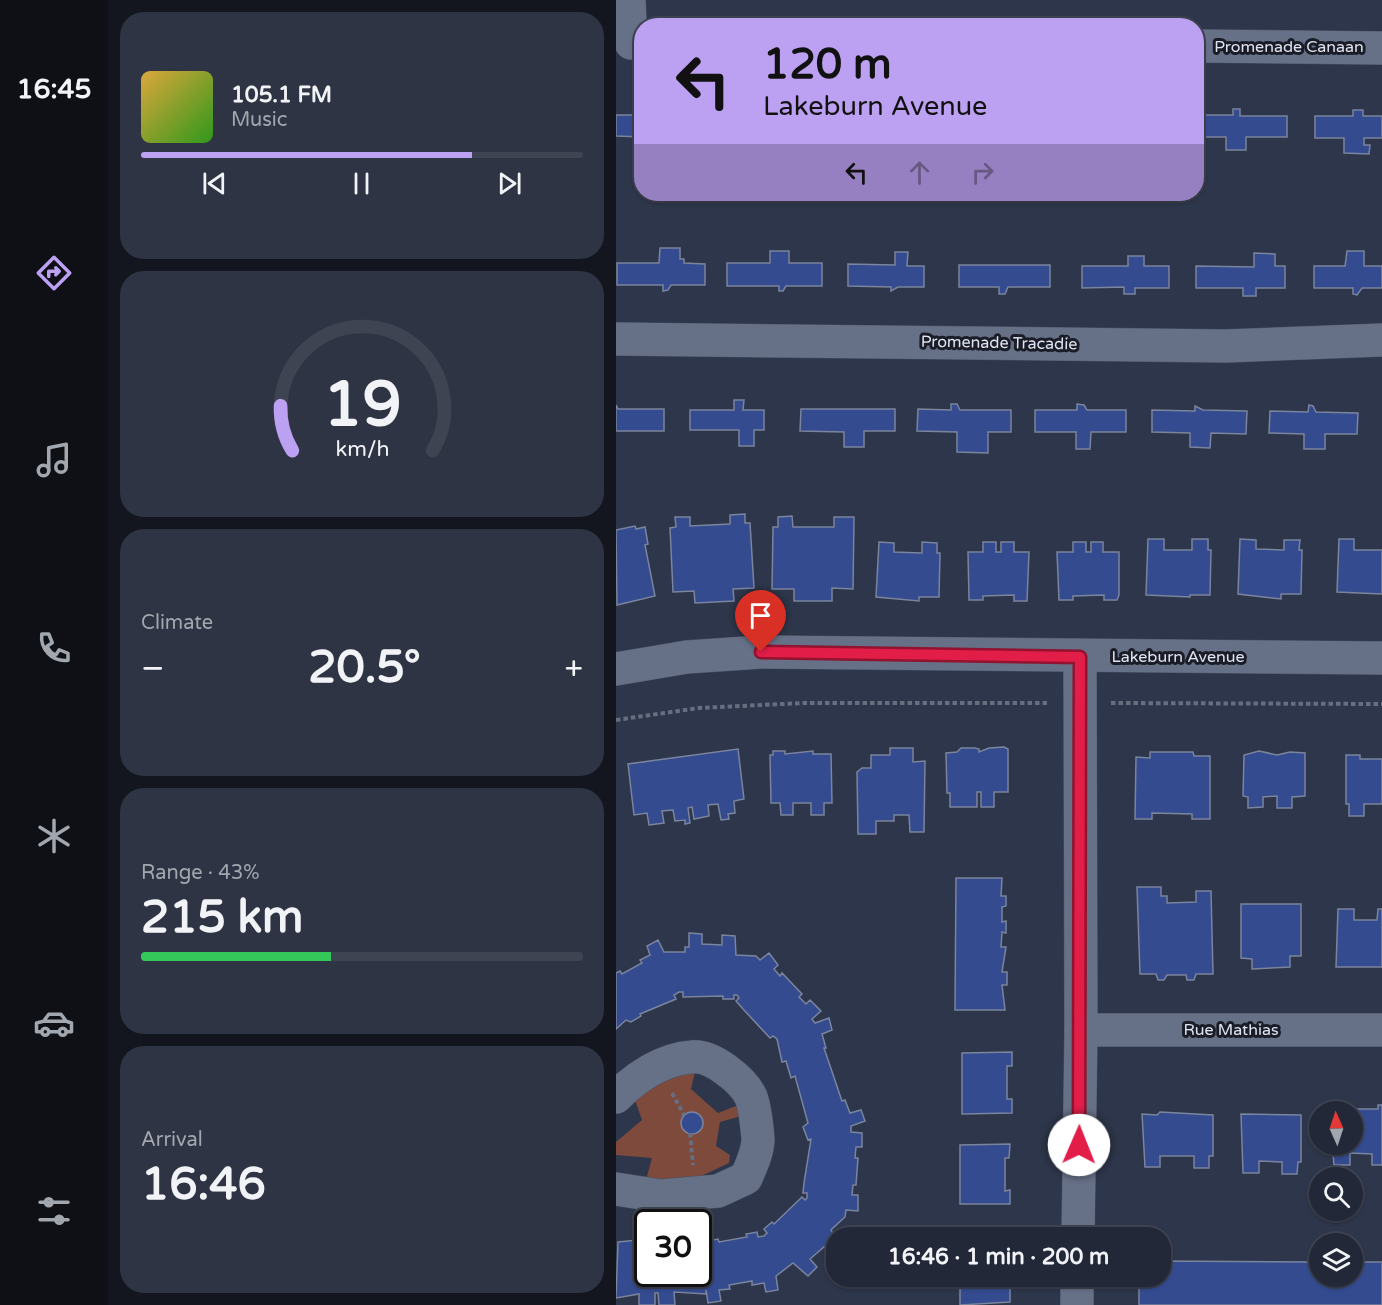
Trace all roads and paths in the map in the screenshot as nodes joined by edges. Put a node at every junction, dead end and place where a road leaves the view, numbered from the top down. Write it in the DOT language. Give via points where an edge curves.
graph roads {
  1 [pos="629,0"];
  2 [pos="629,43"];
  3 [pos="1204,46"];
  4 [pos="1381,48"];
  5 [pos="616,339"];
  6 [pos="1381,340"];
  7 [pos="1080,657"];
  8 [pos="1381,658"];
  9 [pos="616,669"];
  10 [pos="1080,703"];
  11 [pos="1381,704"];
  12 [pos="616,720"];
  13 [pos="1081,1030"];
  14 [pos="1381,1030"];
  15 [pos="616,1097"];
  16 [pos="616,1189"];
  17 [pos="1078,1227"];
  18 [pos="1077,1287"];
  19 [pos="1077,1305"];
  1 -- 2 [label="street"];
  3 -- 4 [label="street, Promenade Canaan"];
  5 -- 6 [label="street, Promenade Tracadie" via="1214,345"];
  7 -- 8 [label="street, Lakeburn Avenue"];
  7 -- 9 [label="street, Lakeburn Avenue" via="761,652 687,657"];
  7 -- 10 [label="street"];
  10 -- 11 [label="path"];
  10 -- 12 [label="path" via="803,703 699,708"];
  10 -- 13 [label="street"];
  13 -- 14 [label="street, Rue Mathias"];
  13 -- 17 [label="street"];
  15 -- 16 [label="street" via="659,1065 694,1056 710,1060 724,1067 751,1097 758,1141 746,1178 718,1191 661,1196"];
  18 -- 19 [label="street"];
}
